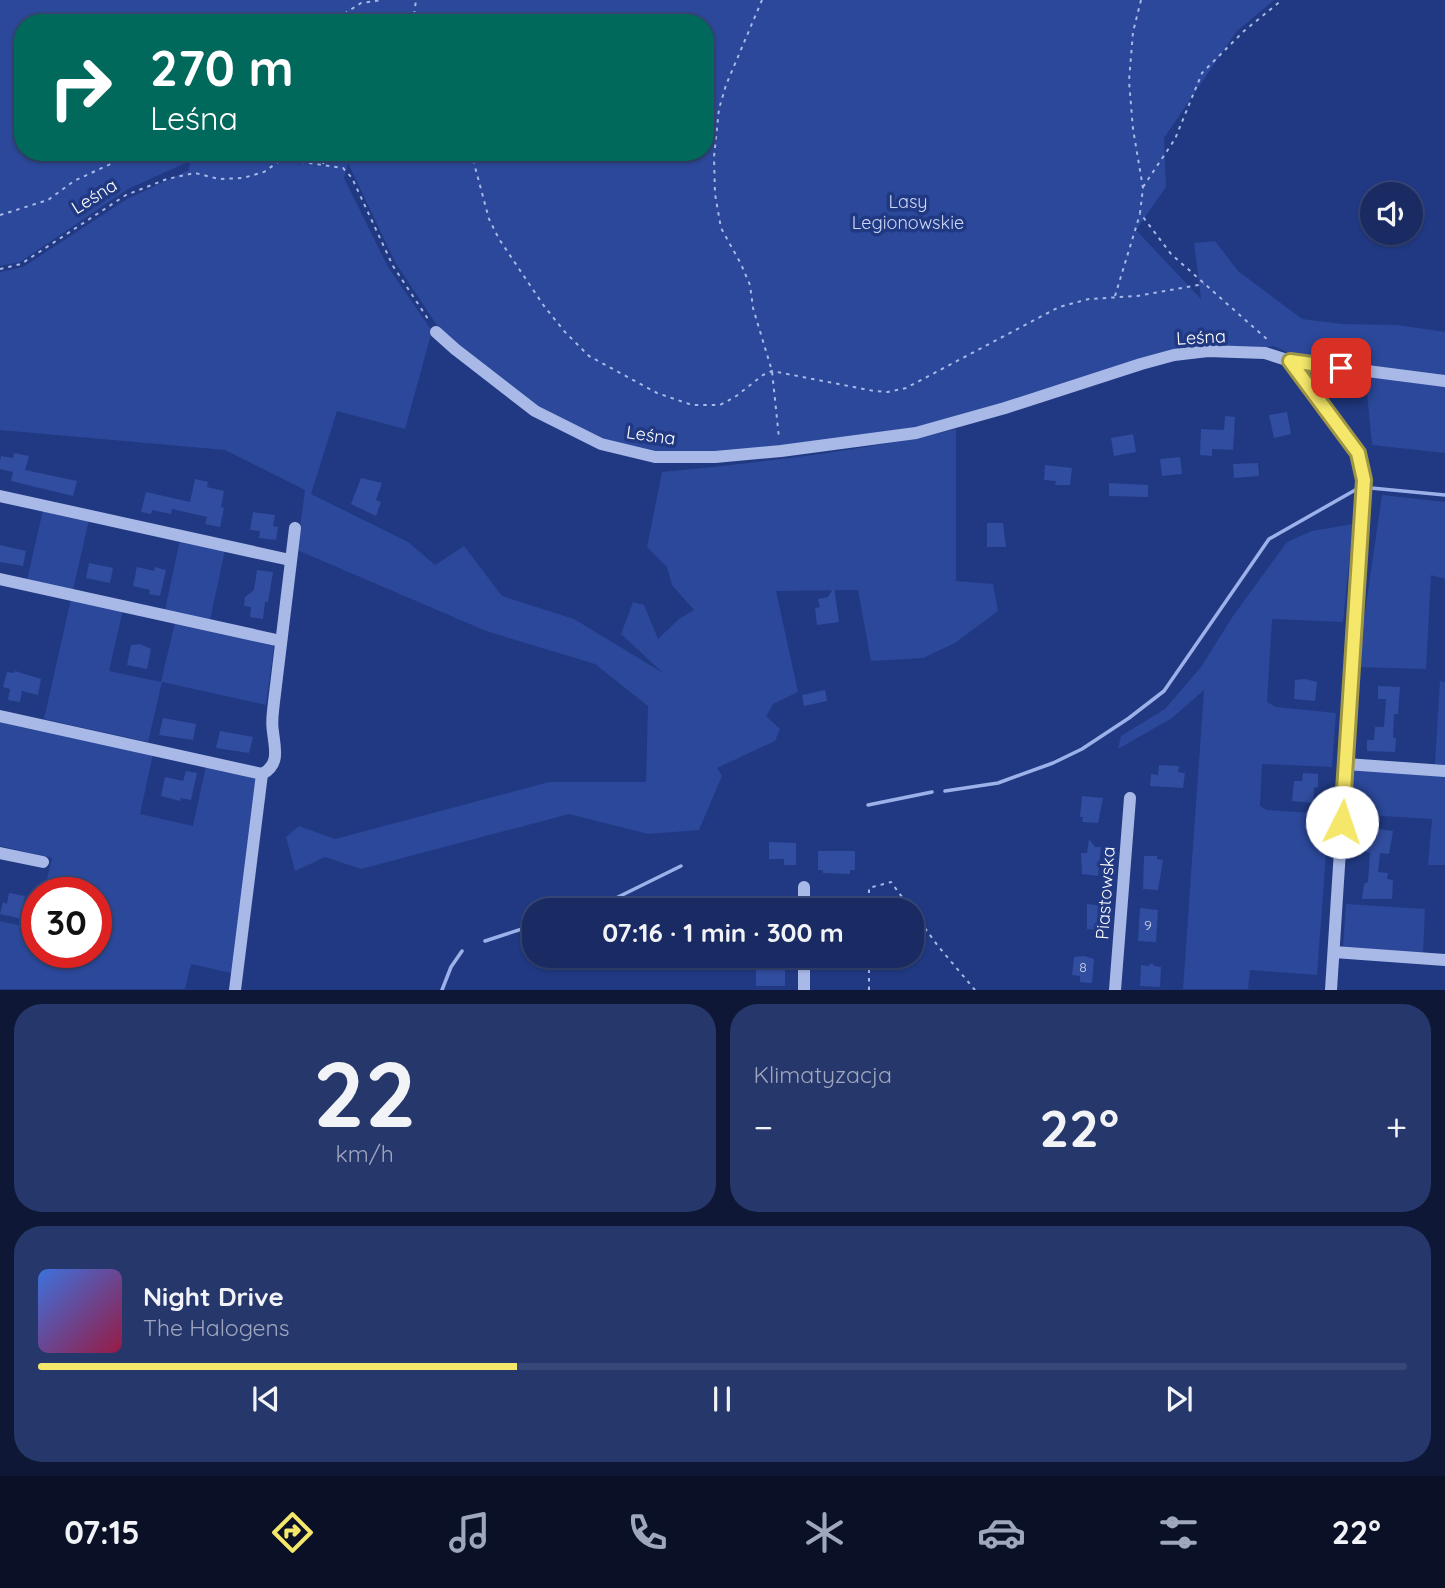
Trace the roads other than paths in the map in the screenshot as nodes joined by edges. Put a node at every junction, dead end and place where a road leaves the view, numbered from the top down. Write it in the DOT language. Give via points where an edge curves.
graph roads {
  1 [pos="436,332"];
  2 [pos="1290,361"];
  3 [pos="1445,381"];
  4 [pos="0,496"];
  5 [pos="295,528"];
  6 [pos="290,560"];
  7 [pos="0,579"];
  8 [pos="281,641"];
  9 [pos="0,716"];
  10 [pos="1346,764"];
  11 [pos="1445,771"];
  12 [pos="262,774"];
  13 [pos="1130,799"];
  14 [pos="0,853"];
  15 [pos="43,862"];
  16 [pos="804,887"];
  17 [pos="804,898"];
  18 [pos="1334,952"];
  19 [pos="1445,960"];
  20 [pos="804,968"];
  21 [pos="235,989"];
  22 [pos="804,989"];
  23 [pos="1115,989"];
  24 [pos="1331,989"];
  1 -- 2 [label="street, Leśna" via="535,411 601,444 655,457 781,451 916,433 1174,355 1265,353"];
  2 -- 3 [label="street, Leśna"];
  2 -- 10 [label="street" via="1358,453 1364,480"];
  4 -- 6 [label="street"];
  5 -- 6 [label="street"];
  6 -- 8 [label="street"];
  7 -- 8 [label="street"];
  8 -- 12 [label="street" via="272,721 276,755"];
  9 -- 12 [label="street"];
  10 -- 11 [label="street"];
  10 -- 18 [label="street"];
  12 -- 21 [label="street"];
  13 -- 23 [label="street, Piastowska"];
  14 -- 15 [label="street"];
  16 -- 17 [label="street"];
  18 -- 19 [label="street"];
  18 -- 24 [label="street"];
  20 -- 22 [label="street"];
}
